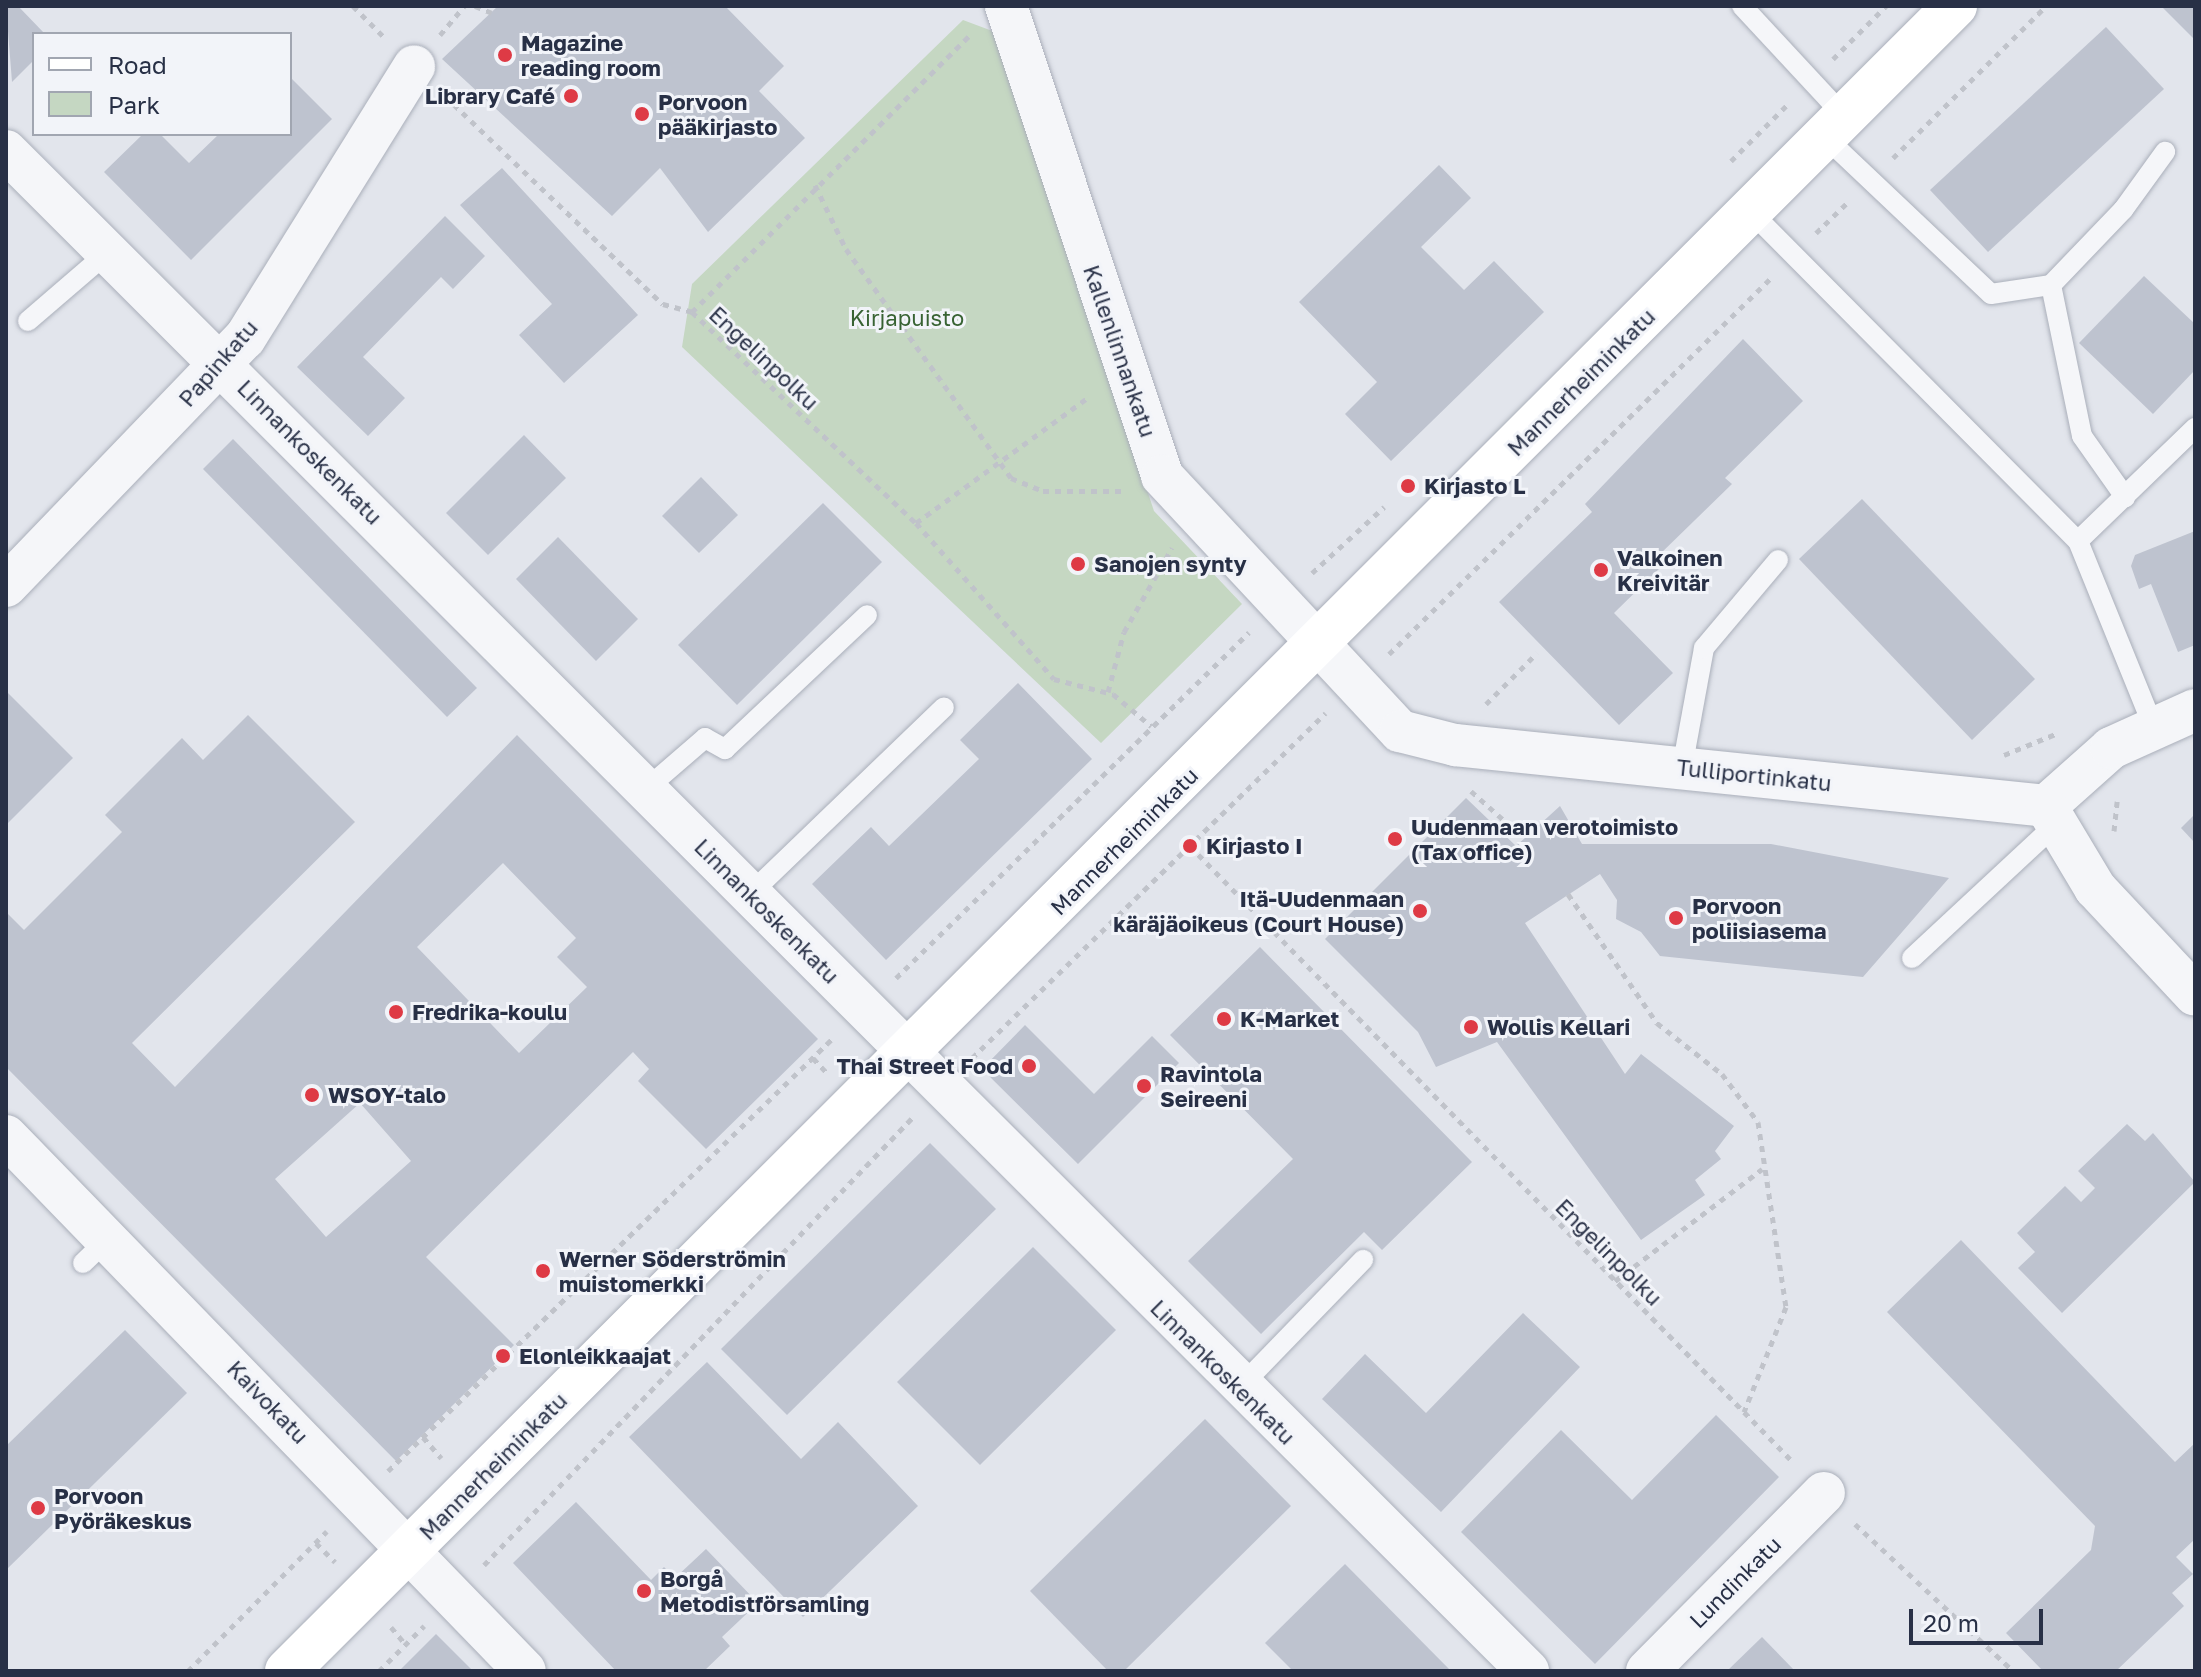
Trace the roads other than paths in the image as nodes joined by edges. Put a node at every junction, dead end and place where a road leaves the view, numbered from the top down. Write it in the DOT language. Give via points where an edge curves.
graph roads {
  1 [pos="1742,6"];
  2 [pos="1955,6"];
  3 [pos="992,17"];
  4 [pos="414,66"];
  5 [pos="1835,127"];
  6 [pos="6,151"];
  7 [pos="2165,152"];
  8 [pos="1751,212"];
  9 [pos="107,253"];
  10 [pos="2051,285"];
  11 [pos="28,321"];
  12 [pos="222,364"];
  13 [pos="2195,428"];
  14 [pos="2125,497"];
  15 [pos="2078,541"];
  16 [pos="1778,560"];
  17 [pos="6,586"];
  18 [pos="867,615"];
  19 [pos="1320,646"];
  20 [pos="944,707"];
  21 [pos="2195,710"];
  22 [pos="2154,728"];
  23 [pos="1664,766"];
  24 [pos="646,789"];
  25 [pos="2051,815"];
  26 [pos="750,894"];
  27 [pos="1912,958"];
  28 [pos="2195,995"];
  29 [pos="908,1055"];
  30 [pos="6,1136"];
  31 [pos="1363,1260"];
  32 [pos="1238,1389"];
  33 [pos="1824,1493"];
  34 [pos="410,1549"];
  35 [pos="287,1671"];
  36 [pos="525,1671"];
  37 [pos="1528,1671"];
  38 [pos="1647,1671"];
  1 -- 5 [label="lane" via="1810,82"];
  2 -- 5 [label="main road, Mannerheiminkatu"];
  3 -- 19 [label="street, Kallenlinnankatu" via="1162,476"];
  4 -- 12 [label="street, Papinkatu"];
  5 -- 8 [label="main road, Mannerheiminkatu"];
  5 -- 10 [label="lane" via="1871,180 1991,294"];
  6 -- 9 [label="street, Linnankoskenkatu"];
  7 -- 10 [label="lane" via="2123,210"];
  8 -- 15 [label="lane"];
  8 -- 19 [label="main road, Mannerheiminkatu"];
  9 -- 11 [label="lane"];
  9 -- 12 [label="street, Linnankoskenkatu"];
  10 -- 14 [label="lane" via="2082,436"];
  12 -- 17 [label="street, Papinkatu"];
  12 -- 24 [label="street, Linnankoskenkatu"];
  13 -- 14 [label="lane"];
  14 -- 15 [label="lane"];
  15 -- 22 [label="lane"];
  16 -- 23 [label="lane" via="1704,648"];
  18 -- 24 [label="lane" via="725,749 705,738"];
  19 -- 23 [label="street, Tulliportinkatu" via="1400,731 1455,745"];
  19 -- 29 [label="main road, Mannerheiminkatu"];
  20 -- 26 [label="lane"];
  21 -- 22 [label="street"];
  22 -- 25 [label="street" via="2111,748"];
  23 -- 25 [label="street, Tulliportinkatu"];
  24 -- 26 [label="street, Linnankoskenkatu"];
  25 -- 27 [label="lane"];
  25 -- 28 [label="street" via="2095,888"];
  26 -- 29 [label="street, Linnankoskenkatu"];
  29 -- 32 [label="street, Linnankoskenkatu"];
  29 -- 34 [label="main road, Mannerheiminkatu"];
  30 -- 34 [label="street, Kaivokatu" via="96,1251"];
  31 -- 32 [label="lane"];
  32 -- 37 [label="street, Linnankoskenkatu"];
  33 -- 38 [label="street, Lundinkatu"];
  34 -- 35 [label="main road, Mannerheiminkatu"];
  34 -- 36 [label="street, Kaivokatu" via="451,1599"];
}
